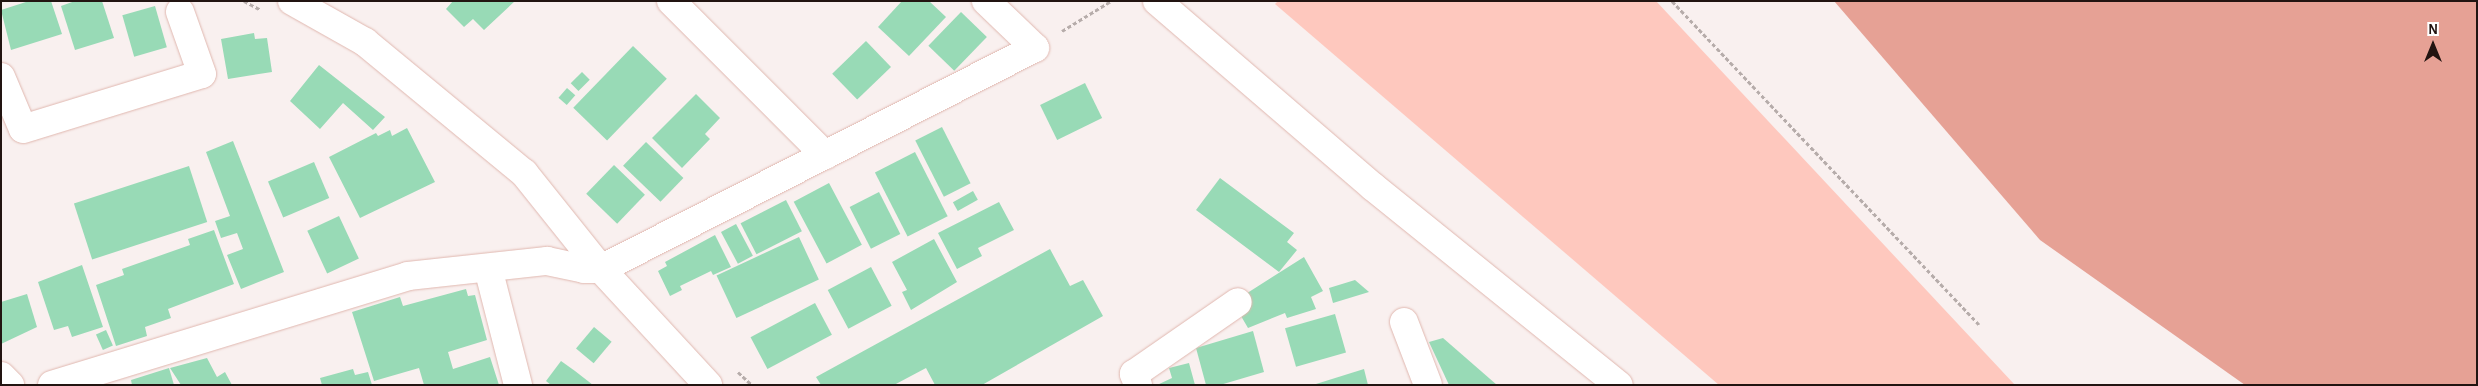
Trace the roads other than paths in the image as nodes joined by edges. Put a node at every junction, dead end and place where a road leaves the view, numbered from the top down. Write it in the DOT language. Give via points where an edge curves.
graph roads {
  1 [pos="292,1"];
  2 [pos="671,1"];
  3 [pos="986,1"];
  4 [pos="1157,1"];
  5 [pos="180,12"];
  6 [pos="1,77"];
  7 [pos="825,155"];
  8 [pos="488,268"];
  9 [pos="601,269"];
  10 [pos="1238,302"];
  11 [pos="1404,322"];
  12 [pos="1,376"];
  13 [pos="10,385"];
  14 [pos="52,385"];
  15 [pos="518,385"];
  16 [pos="708,385"];
  17 [pos="1138,385"];
  18 [pos="1428,385"];
  19 [pos="1619,385"];
  1 -- 9 [label="street" via="365,42 524,172"];
  2 -- 7 [label="street"];
  3 -- 7 [label="street" via="1034,48"];
  4 -- 19 [label="street" via="1372,186"];
  5 -- 6 [label="street" via="202,74 23,129"];
  7 -- 9 [label="street"];
  8 -- 9 [label="street" via="547,261"];
  8 -- 14 [label="street" via="408,276"];
  8 -- 15 [label="street"];
  9 -- 16 [label="street"];
  10 -- 17 [label="street" via="1134,374"];
  11 -- 18 [label="street"];
  12 -- 13 [label="street"];
}
